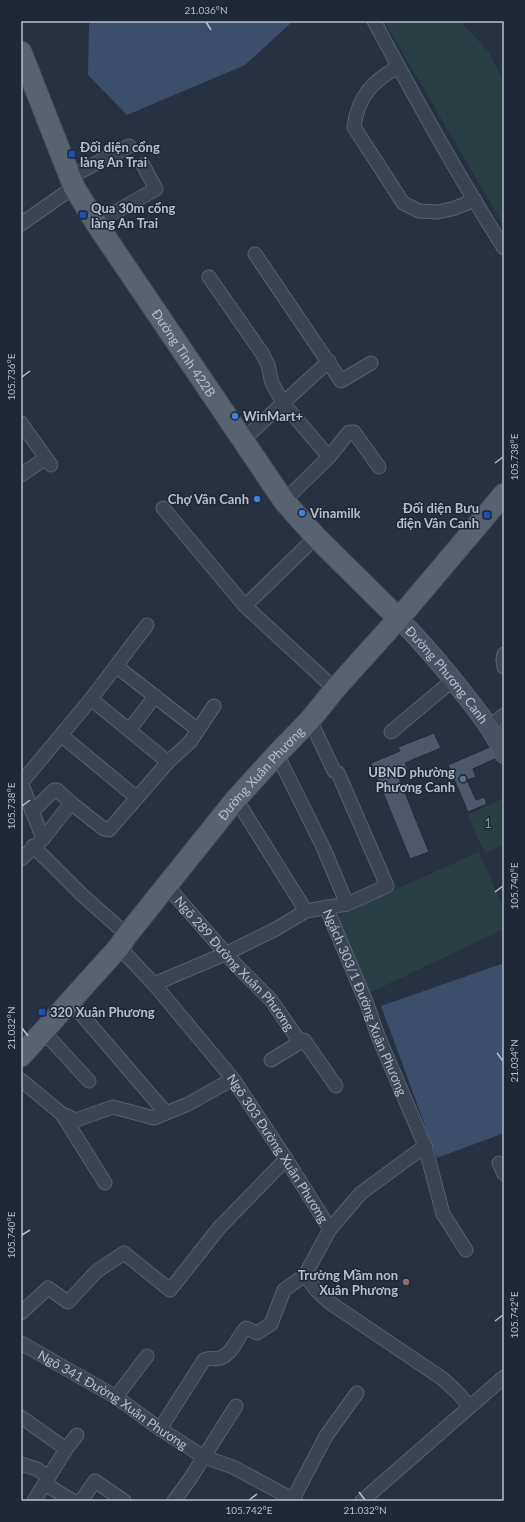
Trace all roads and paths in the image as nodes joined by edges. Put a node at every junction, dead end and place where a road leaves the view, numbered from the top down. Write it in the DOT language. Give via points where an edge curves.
graph roads {
  1 [pos="374,21"];
  2 [pos="21,52"];
  3 [pos="398,66"];
  4 [pos="129,146"];
  5 [pos="143,165"];
  6 [pos="72,182"];
  7 [pos="475,200"];
  8 [pos="96,223"];
  9 [pos="21,224"];
  10 [pos="504,248"];
  11 [pos="255,254"];
  12 [pos="209,277"];
  13 [pos="329,361"];
  14 [pos="371,363"];
  15 [pos="283,403"];
  16 [pos="21,423"];
  17 [pos="242,441"];
  18 [pos="329,458"];
  19 [pos="379,467"];
  20 [pos="21,475"];
  21 [pos="504,494"];
  22 [pos="284,501"];
  23 [pos="163,508"];
  24 [pos="316,537"];
  25 [pos="245,606"];
  26 [pos="398,618"];
  27 [pos="147,625"];
  28 [pos="504,654"];
  29 [pos="116,666"];
  30 [pos="504,667"];
  31 [pos="453,680"];
  32 [pos="335,689"];
  33 [pos="155,696"];
  34 [pos="91,699"];
  35 [pos="214,706"];
  36 [pos="504,715"];
  37 [pos="310,720"];
  38 [pos="490,726"];
  39 [pos="130,729"];
  40 [pos="198,730"];
  41 [pos="391,732"];
  42 [pos="61,735"];
  43 [pos="277,754"];
  44 [pos="504,754"];
  45 [pos="168,762"];
  46 [pos="22,782"];
  47 [pos="136,798"];
  48 [pos="236,799"];
  49 [pos="71,803"];
  50 [pos="32,812"];
  51 [pos="38,842"];
  52 [pos="21,859"];
  53 [pos="166,886"];
  54 [pos="347,904"];
  55 [pos="326,907"];
  56 [pos="306,911"];
  57 [pos="123,941"];
  58 [pos="225,954"];
  59 [pos="154,984"];
  60 [pos="70,1001"];
  61 [pos="43,1031"];
  62 [pos="300,1042"];
  63 [pos="21,1056"];
  64 [pos="271,1060"];
  65 [pos="233,1079"];
  66 [pos="21,1080"];
  67 [pos="89,1082"];
  68 [pos="336,1086"];
  69 [pos="166,1113"];
  70 [pos="62,1114"];
  71 [pos="425,1146"];
  72 [pos="286,1159"];
  73 [pos="105,1183"];
  74 [pos="330,1229"];
  75 [pos="466,1250"];
  76 [pos="305,1275"];
  77 [pos="21,1313"];
  78 [pos="21,1343"];
  79 [pos="147,1356"];
  80 [pos="504,1377"];
  81 [pos="357,1393"];
  82 [pos="116,1397"];
  83 [pos="236,1406"];
  84 [pos="470,1406"];
  85 [pos="21,1417"];
  86 [pos="160,1429"];
  87 [pos="77,1435"];
  88 [pos="66,1449"];
  89 [pos="204,1457"];
  90 [pos="21,1464"];
  91 [pos="46,1480"];
  92 [pos="295,1500"];
  93 [pos="34,1501"];
  94 [pos="73,1501"];
  95 [pos="81,1501"];
  96 [pos="124,1501"];
  97 [pos="174,1501"];
  98 [pos="362,1501"];
  1 -- 3 [label="street"];
  2 -- 6 [label="main road, Đường Tỉnh 422B"];
  3 -- 7 [label="street"];
  3 -- 7 [label="street" via="372,85 362,99 354,127 403,203 419,211 438,212"];
  4 -- 6 [label="street"];
  5 -- 8 [label="street" via="156,189"];
  6 -- 8 [label="main road, Đường Tỉnh 422B"];
  6 -- 9 [label="street"];
  7 -- 10 [label="street"];
  8 -- 17 [label="main road, Đường Tỉnh 422B"];
  11 -- 13 [label="street"];
  12 -- 15 [label="street" via="262,353 268,364 272,383"];
  13 -- 14 [label="street" via="342,381"];
  13 -- 15 [label="street"];
  15 -- 17 [label="street"];
  15 -- 18 [label="street"];
  16 -- 20 [label="street" via="48,462"];
  17 -- 22 [label="main road, Đường Tỉnh 422B"];
  18 -- 19 [label="street" via="349,432 354,432"];
  18 -- 22 [label="street"];
  21 -- 26 [label="main road, Đường Xuân Phương"];
  22 -- 24 [label="main road, Đường Tỉnh 422B"];
  23 -- 25 [label="street"];
  24 -- 25 [label="street"];
  24 -- 26 [label="main road, Đường Tỉnh 422B"];
  25 -- 32 [label="street"];
  26 -- 31 [label="street, Đường Phương Canh"];
  26 -- 32 [label="main road, Đường Xuân Phương"];
  27 -- 29 [label="street"];
  28 -- 30 [label="street"];
  29 -- 33 [label="street"];
  29 -- 34 [label="street"];
  31 -- 38 [label="street, Đường Phương Canh"];
  31 -- 41 [label="street"];
  32 -- 37 [label="main road, Đường Xuân Phương"];
  33 -- 39 [label="street"];
  33 -- 40 [label="street"];
  34 -- 39 [label="street"];
  34 -- 42 [label="street"];
  35 -- 40 [label="street"];
  36 -- 38 [label="street"];
  37 -- 43 [label="main road, Đường Xuân Phương"];
  37 -- 54 [label="street" via="334,771 338,773 387,886"];
  38 -- 44 [label="street, Đường Phương Canh"];
  39 -- 45 [label="street"];
  40 -- 45 [label="street" via="190,742"];
  42 -- 46 [label="street"];
  42 -- 47 [label="street"];
  43 -- 48 [label="main road, Đường Xuân Phương"];
  43 -- 54 [label="street" via="323,847"];
  45 -- 47 [label="street"];
  46 -- 50 [label="street"];
  47 -- 49 [label="street" via="109,830 104,830"];
  48 -- 53 [label="main road, Đường Xuân Phương"];
  48 -- 56 [label="street"];
  49 -- 50 [label="street" via="54,790"];
  49 -- 51 [label="street"];
  50 -- 51 [label="street"];
  51 -- 52 [label="street"];
  51 -- 57 [label="street, Ngõ 303 Đường Xuân Phương"];
  53 -- 57 [label="main road, Đường Xuân Phương"];
  53 -- 58 [label="street, Ngõ 289 Đường Xuân Phương"];
  54 -- 55 [label="street"];
  55 -- 56 [label="street, Ngách 303/1 Đường Xuân Phương"];
  55 -- 71 [label="street, Ngách 303/1 Đường Xuân Phương"];
  56 -- 58 [label="street, Ngách 303/1 Đường Xuân Phương"];
  57 -- 59 [label="street, Ngõ 303 Đường Xuân Phương"];
  57 -- 60 [label="main road, Đường Xuân Phương"];
  58 -- 59 [label="street, Ngách 303/1 Đường Xuân Phương"];
  58 -- 62 [label="street, Ngõ 289 Đường Xuân Phương" via="271,1000"];
  59 -- 65 [label="street, Ngõ 303 Đường Xuân Phương"];
  60 -- 61 [label="main road, Đường Xuân Phương"];
  60 -- 69 [label="street"];
  61 -- 63 [label="main road, Đường Xuân Phương"];
  61 -- 67 [label="street"];
  62 -- 64 [label="street, Ngõ 289 Đường Xuân Phương"];
  62 -- 68 [label="street, Ngõ 289 Đường Xuân Phương" via="304,1040"];
  65 -- 69 [label="street"];
  65 -- 72 [label="street, Ngõ 303 Đường Xuân Phương"];
  66 -- 70 [label="street"];
  69 -- 70 [label="street" via="154,1118 113,1107 76,1120"];
  70 -- 73 [label="street"];
  71 -- 74 [label="street" via="361,1193"];
  71 -- 75 [label="street, Ngách 303/1 Đường Xuân Phương" via="441,1208"];
  72 -- 74 [label="street, Ngõ 303 Đường Xuân Phương"];
  72 -- 77 [label="street" via="219,1228 170,1290 124,1253 97,1271 68,1302 48,1288"];
  74 -- 76 [label="street, Ngõ 303 Đường Xuân Phương"];
  76 -- 84 [label="street" via="328,1302 443,1380"];
  76 -- 86 [label="street, Ngõ 303 Đường Xuân Phương" via="284,1290 270,1325 258,1333 246,1328 227,1354 220,1359 204,1360"];
  78 -- 82 [label="street, Ngõ 341 Đường Xuân Phương"];
  79 -- 82 [label="street"];
  80 -- 84 [label="street"];
  81 -- 92 [label="street" via="326,1436"];
  82 -- 86 [label="street, Ngõ 341 Đường Xuân Phương"];
  83 -- 89 [label="street"];
  84 -- 98 [label="street"];
  85 -- 88 [label="street"];
  86 -- 89 [label="street, Ngõ 341 Đường Xuân Phương"];
  87 -- 88 [label="street"];
  88 -- 91 [label="street"];
  89 -- 92 [label="street, Ngõ 341 Đường Xuân Phương" via="233,1467"];
  89 -- 97 [label="street"];
  90 -- 91 [label="street" via="36,1469"];
  91 -- 93 [label="street"];
  91 -- 94 [label="street"];
  95 -- 96 [label="street" via="95,1481"];
}
